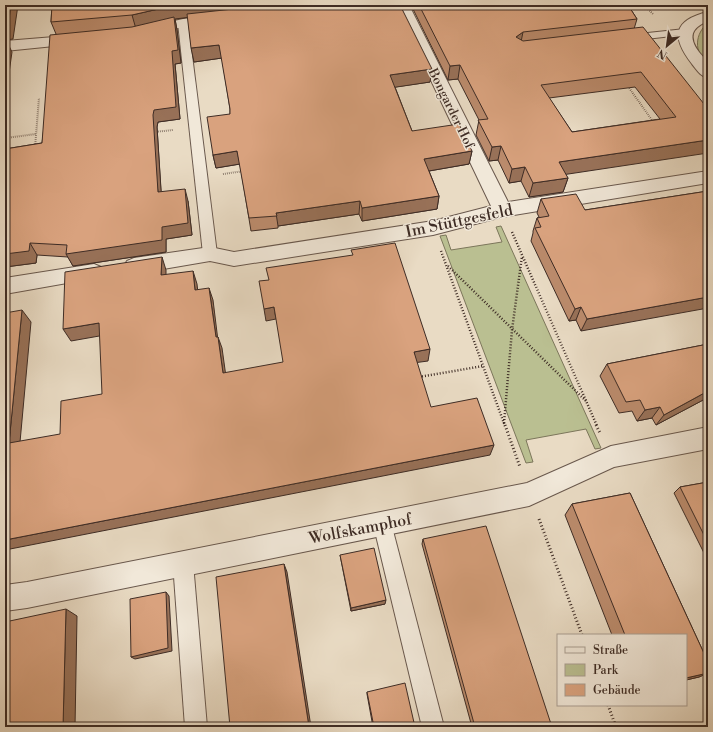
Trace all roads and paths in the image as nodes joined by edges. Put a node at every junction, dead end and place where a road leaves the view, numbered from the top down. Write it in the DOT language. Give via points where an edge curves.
graph roads {
  1 [pos="402,5"];
  2 [pos="708,16"];
  3 [pos="232,17"];
  4 [pos="183,23"];
  5 [pos="685,32"];
  6 [pos="136,34"];
  7 [pos="90,38"];
  8 [pos="619,39"];
  9 [pos="5,46"];
  10 [pos="708,73"];
  11 [pos="622,80"];
  12 [pos="39,98"];
  13 [pos="654,123"];
  14 [pos="195,127"];
  15 [pos="153,133"];
  16 [pos="36,134"];
  17 [pos="5,138"];
  18 [pos="35,148"];
  19 [pos="248,171"];
  20 [pos="708,177"];
  21 [pos="201,178"];
  22 [pos="502,210"];
  23 [pos="509,227"];
  24 [pos="439,244"];
  25 [pos="210,254"];
  26 [pos="522,256"];
  27 [pos="446,264"];
  28 [pos="5,286"];
  29 [pos="512,330"];
  30 [pos="483,366"];
  31 [pos="414,378"];
  32 [pos="587,403"];
  33 [pos="504,423"];
  34 [pos="708,438"];
  35 [pos="611,457"];
  36 [pos="529,494"];
  37 [pos="382,523"];
  38 [pos="183,563"];
  39 [pos="5,598"];
  40 [pos="582,634"];
  41 [pos="608,706"];
  42 [pos="196,727"];
  43 [pos="433,727"];
  44 [pos="616,727"];
  1 -- 22 [label="street, Bongarder Hof"];
  2 -- 5 [label="street" via="690,24"];
  3 -- 4 [label="street"];
  4 -- 6 [label="street"];
  4 -- 14 [label="lane"];
  5 -- 8 [label="lane"];
  5 -- 10 [label="street" via="684,39"];
  7 -- 9 [label="street"];
  11 -- 13 [label="path"];
  12 -- 16 [label="path"];
  14 -- 15 [label="path"];
  14 -- 21 [label="lane"];
  16 -- 17 [label="path"];
  16 -- 18 [label="path"];
  19 -- 21 [label="path"];
  20 -- 22 [label="street, Im Stüttgesfeld"];
  21 -- 25 [label="lane"];
  22 -- 25 [label="street, Im Stüttgesfeld" via="433,228 234,259"];
  23 -- 26 [label="path"];
  24 -- 27 [label="path"];
  25 -- 28 [label="street, Im Stüttgesfeld"];
  26 -- 29 [label="path"];
  26 -- 32 [label="path"];
  27 -- 29 [label="path"];
  27 -- 30 [label="path"];
  29 -- 32 [label="path"];
  29 -- 33 [label="path"];
  30 -- 31 [label="path"];
  30 -- 33 [label="path"];
  32 -- 35 [label="path"];
  33 -- 36 [label="path"];
  34 -- 35 [label="street, Wolfskamphof"];
  35 -- 36 [label="street, Wolfskamphof"];
  36 -- 37 [label="street, Wolfskamphof"];
  36 -- 40 [label="path"];
  37 -- 38 [label="street, Wolfskamphof"];
  37 -- 43 [label="lane"];
  38 -- 39 [label="street, Wolfskamphof"];
  38 -- 42 [label="lane"];
  41 -- 44 [label="path"];
}
